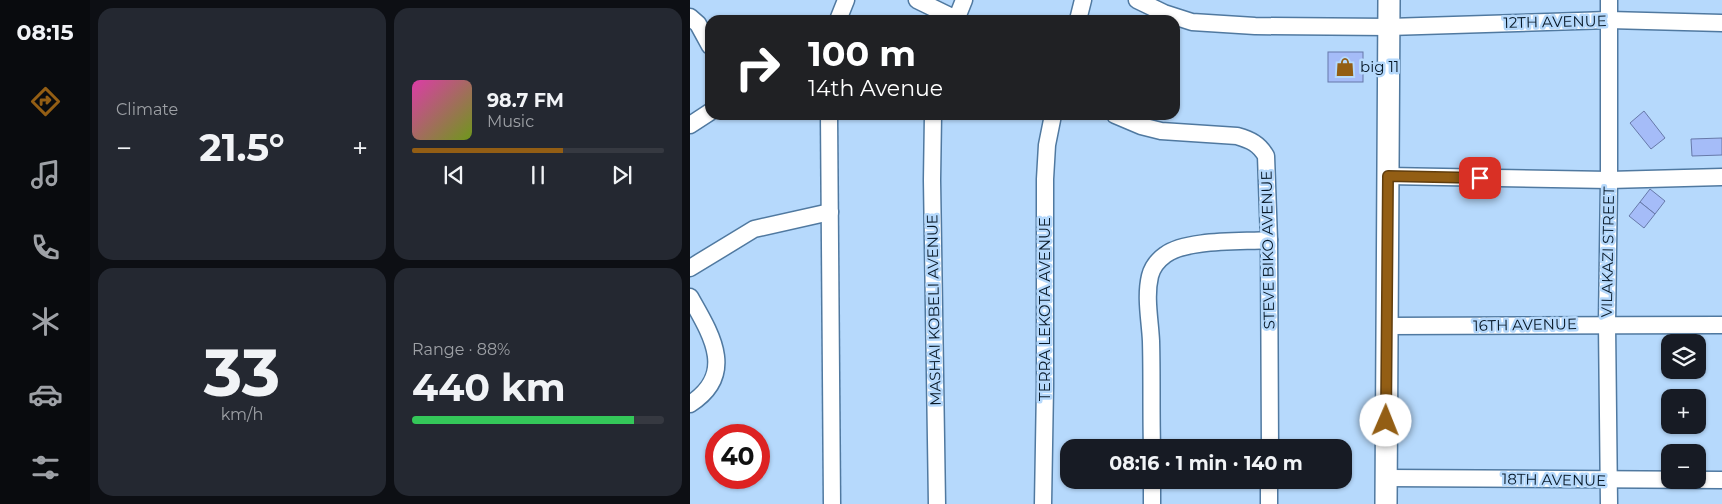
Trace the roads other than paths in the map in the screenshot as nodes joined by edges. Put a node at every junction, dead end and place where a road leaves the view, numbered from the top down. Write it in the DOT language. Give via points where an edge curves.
graph roads {
  1 [pos="846,0"];
  2 [pos="917,0"];
  3 [pos="964,0"];
  4 [pos="1083,0"];
  5 [pos="1137,0"];
  6 [pos="1389,0"];
  7 [pos="1609,0"];
  8 [pos="840,15"];
  9 [pos="946,15"];
  10 [pos="958,15"];
  11 [pos="1079,15"];
  12 [pos="1170,15"];
  13 [pos="690,18"];
  14 [pos="1180,18"];
  15 [pos="1609,20"];
  16 [pos="1722,23"];
  17 [pos="1389,26"];
  18 [pos="705,37"];
  19 [pos="705,115"];
  20 [pos="829,120"];
  21 [pos="933,120"];
  22 [pos="1053,120"];
  23 [pos="1127,120"];
  24 [pos="690,125"];
  25 [pos="1388,176"];
  26 [pos="1722,177"];
  27 [pos="1609,180"];
  28 [pos="830,212"];
  29 [pos="1269,240"];
  30 [pos="690,268"];
  31 [pos="690,297"];
  32 [pos="1606,324"];
  33 [pos="1722,325"];
  34 [pos="1387,326"];
  35 [pos="690,404"];
  36 [pos="1152,439"];
  37 [pos="1270,439"];
  38 [pos="1386,478"];
  39 [pos="1722,480"];
  40 [pos="1609,481"];
  41 [pos="1152,489"];
  42 [pos="1269,489"];
  43 [pos="832,504"];
  44 [pos="937,504"];
  45 [pos="1043,504"];
  46 [pos="1152,504"];
  47 [pos="1269,504"];
  48 [pos="1386,504"];
  49 [pos="1609,504"];
  1 -- 8 [label="street"];
  2 -- 9 [label="street"];
  3 -- 10 [label="street"];
  4 -- 11 [label="street"];
  5 -- 12 [label="street, 12TH AVENUE"];
  6 -- 17 [label="street"];
  7 -- 15 [label="street, VILAKAZI STREET"];
  13 -- 18 [label="street" via="698,24"];
  14 -- 17 [label="street, 12TH AVENUE" via="1192,22 1255,26"];
  15 -- 16 [label="street, 12TH AVENUE"];
  15 -- 17 [label="street, 12TH AVENUE"];
  15 -- 27 [label="street, VILAKAZI STREET"];
  17 -- 25 [label="street"];
  19 -- 24 [label="street"];
  20 -- 28 [label="street"];
  21 -- 44 [label="street, MASHAI KOBELI AVENUE"];
  22 -- 45 [label="street, TERRA LEKOTA AVENUE" via="1045,179"];
  23 -- 29 [label="street, STEVE BIKO AVENUE" via="1161,131 1237,136 1260,146 1267,162"];
  25 -- 27 [label="street"];
  25 -- 34 [label="street"];
  26 -- 27 [label="street"];
  27 -- 32 [label="street, VILAKAZI STREET"];
  28 -- 30 [label="street" via="754,229"];
  28 -- 43 [label="street"];
  29 -- 36 [label="street" via="1182,247 1156,262 1148,292"];
  29 -- 37 [label="street, STEVE BIKO AVENUE"];
  31 -- 35 [label="street" via="714,345 717,360 716,372 707,391"];
  32 -- 33 [label="street, 16TH AVENUE"];
  32 -- 34 [label="street, 16TH AVENUE"];
  32 -- 40 [label="street, VILAKAZI STREET"];
  34 -- 38 [label="street"];
  38 -- 40 [label="street, 18TH AVENUE"];
  38 -- 48 [label="street"];
  39 -- 40 [label="street, 18TH AVENUE"];
  40 -- 49 [label="street, VILAKAZI STREET"];
  41 -- 46 [label="street"];
  42 -- 47 [label="street"];
}
